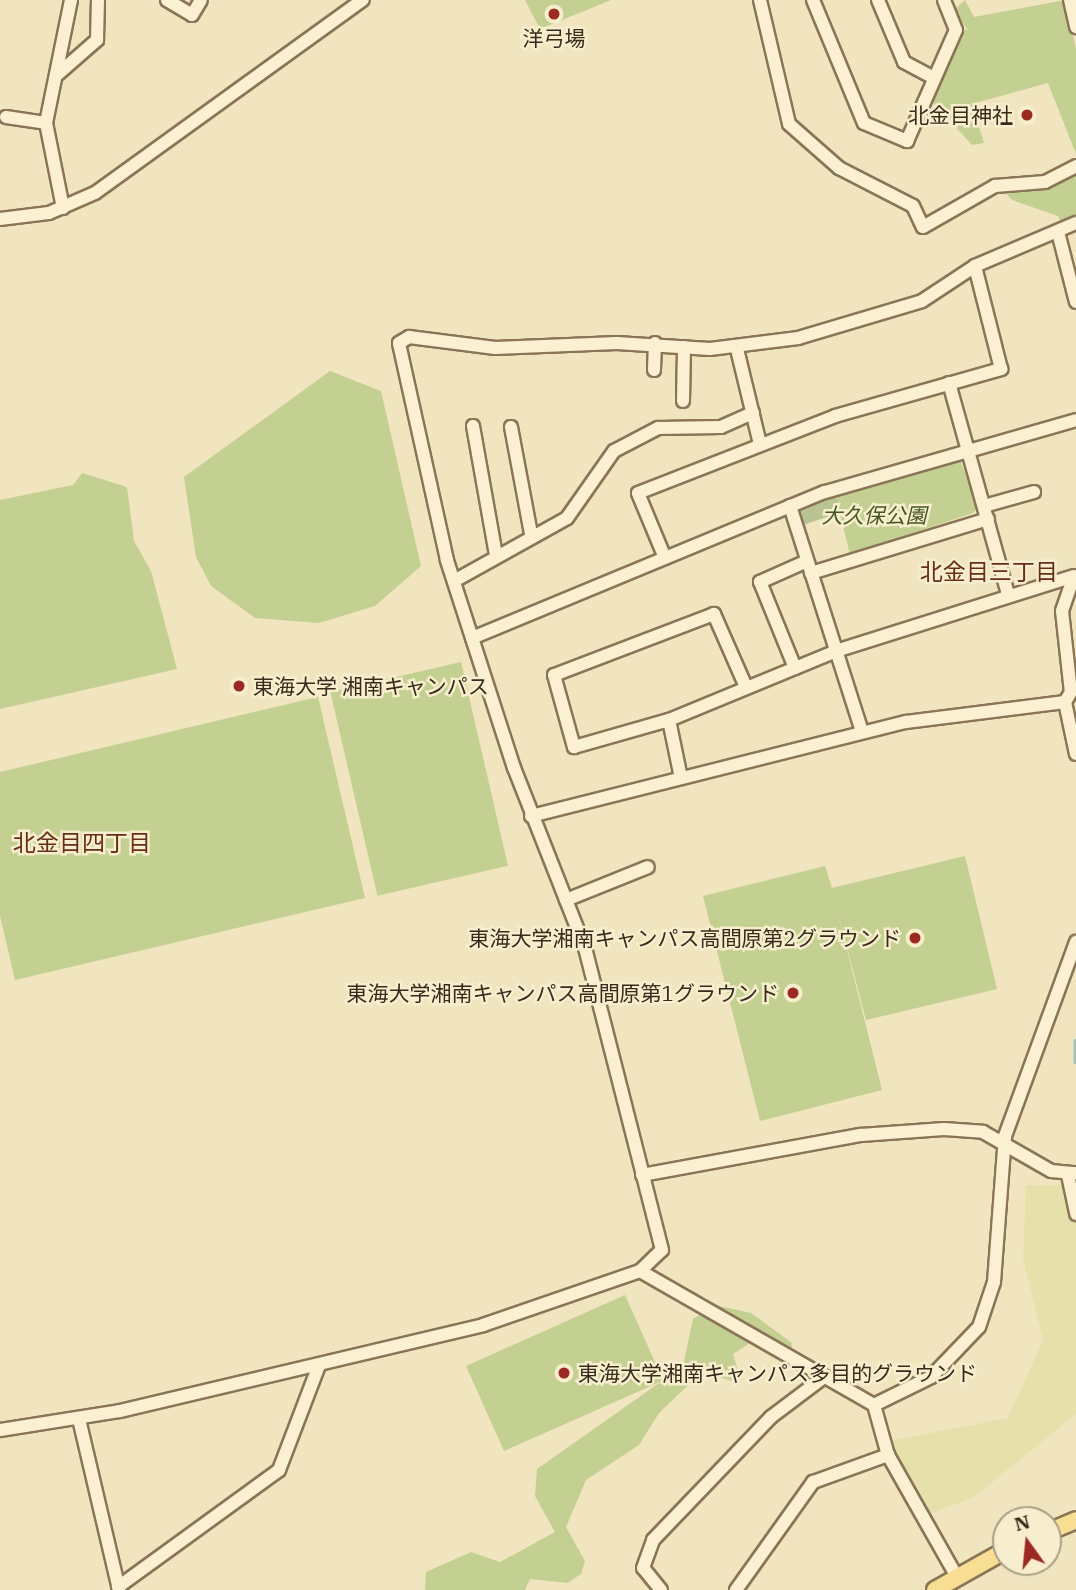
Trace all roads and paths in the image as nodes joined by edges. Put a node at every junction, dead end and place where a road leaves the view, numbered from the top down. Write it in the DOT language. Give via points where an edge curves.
graph roads {
  1 [pos="71,0"];
  2 [pos="99,0"];
  3 [pos="167,0"];
  4 [pos="201,0"];
  5 [pos="363,0"];
  6 [pos="760,0"];
  7 [pos="813,0"];
  8 [pos="878,0"];
  9 [pos="1069,0"];
  10 [pos="947,1"];
  11 [pos="1076,27"];
  12 [pos="58,74"];
  13 [pos="934,78"];
  14 [pos="6,117"];
  15 [pos="46,123"];
  16 [pos="1076,166"];
  17 [pos="63,208"];
  18 [pos="0,219"];
  19 [pos="1076,223"];
  20 [pos="1058,232"];
  21 [pos="975,267"];
  22 [pos="1076,302"];
  23 [pos="654,343"];
  24 [pos="684,346"];
  25 [pos="737,348"];
  26 [pos="653,370"];
  27 [pos="949,383"];
  28 [pos="683,401"];
  29 [pos="753,412"];
  30 [pos="1076,420"];
  31 [pos="473,426"];
  32 [pos="511,427"];
  33 [pos="760,444"];
  34 [pos="967,450"];
  35 [pos="1034,492"];
  36 [pos="790,506"];
  37 [pos="984,506"];
  38 [pos="988,519"];
  39 [pos="531,534"];
  40 [pos="496,555"];
  41 [pos="665,558"];
  42 [pos="809,567"];
  43 [pos="1073,576"];
  44 [pos="454,582"];
  45 [pos="1008,594"];
  46 [pos="472,638"];
  47 [pos="836,650"];
  48 [pos="795,668"];
  49 [pos="1073,670"];
  50 [pos="746,687"];
  51 [pos="1065,702"];
  52 [pos="669,720"];
  53 [pos="862,732"];
  54 [pos="1076,754"];
  55 [pos="681,778"];
  56 [pos="531,816"];
  57 [pos="648,867"];
  58 [pos="566,900"];
  59 [pos="1076,942"];
  60 [pos="1008,1145"];
  61 [pos="1072,1174"];
  62 [pos="642,1175"];
  63 [pos="1076,1214"];
  64 [pos="640,1271"];
  65 [pos="319,1365"];
  66 [pos="824,1377"];
  67 [pos="874,1405"];
  68 [pos="79,1419"];
  69 [pos="0,1430"];
  70 [pos="888,1455"];
  71 [pos="992,1557"];
  72 [pos="956,1575"];
  73 [pos="118,1589"];
  74 [pos="661,1590"];
  75 [pos="736,1590"];
  76 [pos="935,1590"];
  1 -- 12 [label="street"];
  2 -- 12 [label="street" via="97,40"];
  3 -- 4 [label="street" via="192,15"];
  5 -- 17 [label="street" via="105,187"];
  6 -- 16 [label="street" via="789,124 839,168 913,206 923,227 995,186 1045,182"];
  7 -- 13 [label="street" via="864,123 908,141"];
  8 -- 13 [label="street" via="904,62"];
  9 -- 11 [label="street"];
  10 -- 13 [label="street" via="956,30"];
  12 -- 15 [label="street"];
  14 -- 15 [label="street"];
  15 -- 17 [label="street"];
  17 -- 18 [label="street"];
  19 -- 20 [label="street"];
  20 -- 21 [label="street"];
  20 -- 22 [label="street"];
  21 -- 25 [label="street" via="896,310"];
  21 -- 27 [label="street" via="1000,369"];
  23 -- 24 [label="street"];
  23 -- 26 [label="street"];
  23 -- 44 [label="street" via="495,348 409,337 399,342"];
  24 -- 25 [label="street"];
  24 -- 28 [label="street"];
  25 -- 29 [label="street"];
  27 -- 33 [label="street"];
  27 -- 34 [label="street"];
  29 -- 33 [label="street"];
  29 -- 39 [label="street" via="721,427 658,428 614,451 567,518"];
  30 -- 34 [label="street"];
  31 -- 40 [label="street" via="471,451 480,503"];
  32 -- 39 [label="street" via="511,455 530,496"];
  33 -- 41 [label="street" via="638,494"];
  34 -- 36 [label="street"];
  34 -- 37 [label="street"];
  35 -- 37 [label="street"];
  36 -- 41 [label="street"];
  36 -- 42 [label="street"];
  37 -- 38 [label="street"];
  38 -- 42 [label="street"];
  38 -- 45 [label="street"];
  39 -- 40 [label="street"];
  40 -- 44 [label="street"];
  41 -- 46 [label="street"];
  42 -- 47 [label="street"];
  42 -- 48 [label="street" via="760,582"];
  43 -- 45 [label="street"];
  43 -- 49 [label="street" via="1062,611"];
  44 -- 46 [label="street"];
  45 -- 47 [label="street"];
  46 -- 56 [label="street"];
  47 -- 48 [label="street"];
  47 -- 53 [label="street"];
  48 -- 50 [label="street"];
  49 -- 51 [label="street"];
  50 -- 52 [label="street"];
  50 -- 52 [label="street" via="714,614 554,675 574,747"];
  51 -- 53 [label="street"];
  51 -- 54 [label="street"];
  52 -- 55 [label="street"];
  53 -- 55 [label="street"];
  55 -- 56 [label="street"];
  56 -- 58 [label="street"];
  57 -- 58 [label="street"];
  58 -- 62 [label="street" via="585,948"];
  59 -- 60 [label="street" via="1016,1099"];
  60 -- 61 [label="street"];
  60 -- 62 [label="street" via="983,1132 944,1129 861,1135"];
  60 -- 67 [label="street" via="996,1210 994,1282 979,1327 931,1377"];
  61 -- 63 [label="street"];
  62 -- 64 [label="street" via="663,1242 657,1258"];
  64 -- 65 [label="street" via="483,1325"];
  64 -- 66 [label="street"];
  65 -- 68 [label="street"];
  65 -- 73 [label="street" via="279,1470"];
  66 -- 67 [label="street"];
  66 -- 74 [label="street" via="771,1417 653,1540 643,1567"];
  67 -- 70 [label="street"];
  68 -- 69 [label="street"];
  68 -- 73 [label="street"];
  70 -- 72 [label="street"];
  70 -- 75 [label="street" via="813,1482"];
  71 -- 72 [label="main road"];
  72 -- 76 [label="main road"];
}
